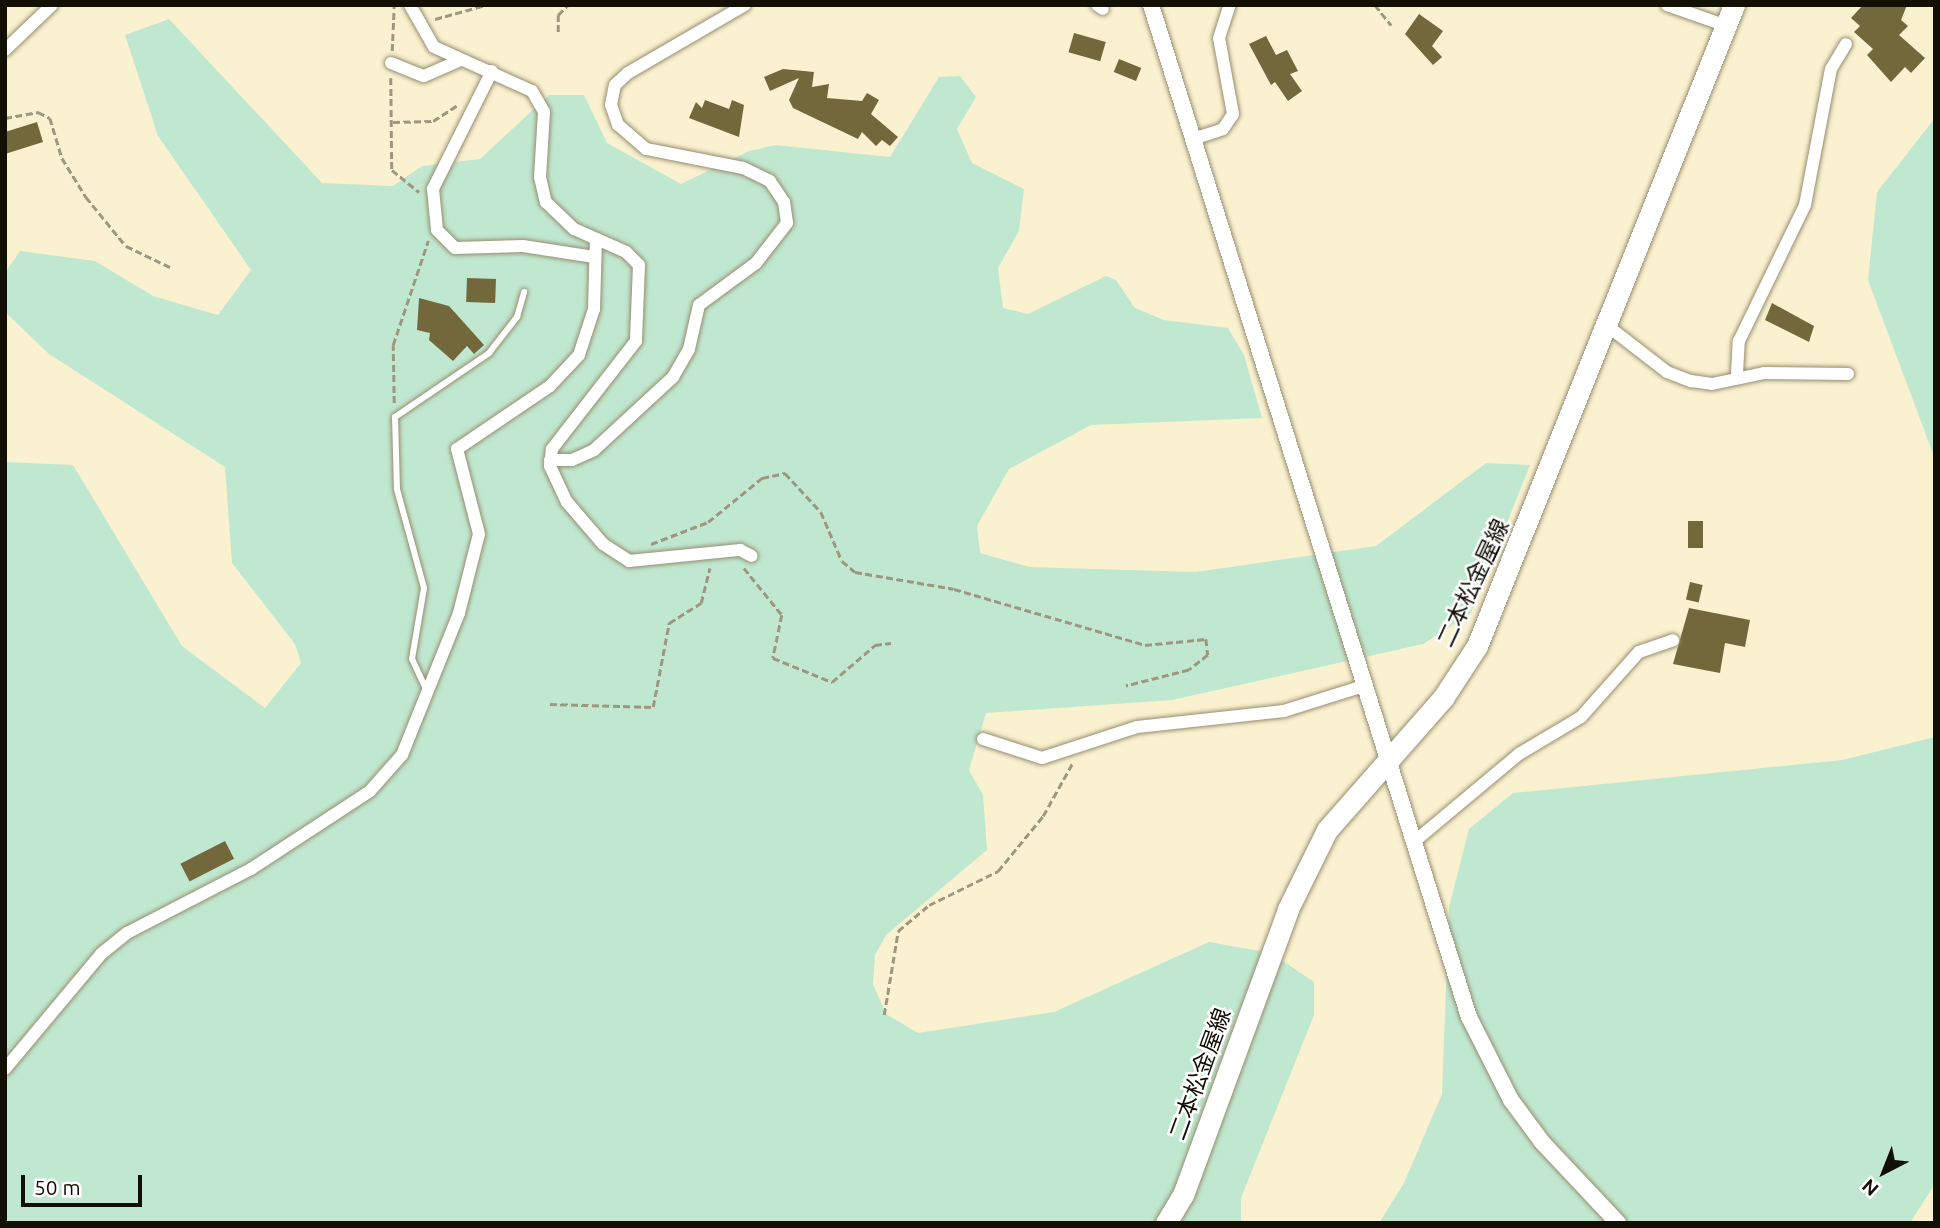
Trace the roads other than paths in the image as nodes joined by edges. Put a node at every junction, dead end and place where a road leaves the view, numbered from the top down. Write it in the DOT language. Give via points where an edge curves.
graph roads {
  1 [pos="52,5"];
  2 [pos="410,5"];
  3 [pos="745,5"];
  4 [pos="1151,5"];
  5 [pos="1230,5"];
  6 [pos="1667,5"];
  7 [pos="1734,5"];
  8 [pos="1724,25"];
  9 [pos="1846,44"];
  10 [pos="5,50"];
  11 [pos="461,60"];
  12 [pos="391,63"];
  13 [pos="492,71"];
  14 [pos="1196,138"];
  15 [pos="596,240"];
  16 [pos="594,257"];
  17 [pos="524,292"];
  18 [pos="1605,324"];
  19 [pos="1737,374"];
  20 [pos="1847,374"];
  21 [pos="550,460"];
  22 [pos="752,556"];
  23 [pos="1673,640"];
  24 [pos="1364,687"];
  25 [pos="429,694"];
  26 [pos="983,740"];
  27 [pos="1387,762"];
  28 [pos="1415,841"];
  29 [pos="5,1069"];
  30 [pos="1166,1223"];
  31 [pos="1618,1223"];
  1 -- 10 [label="street"];
  2 -- 11 [label="street" via="421,33"];
  3 -- 21 [label="street" via="628,73 615,85 611,106 618,125 646,149 743,168 770,181 784,202 787,223 756,263 699,305 689,349 673,377 594,450 572,460"];
  4 -- 14 [label="street"];
  5 -- 14 [label="street" via="1219,38 1233,114 1223,129"];
  6 -- 8 [label="street"];
  7 -- 8 [label="main road, 二本松金屋線"];
  8 -- 18 [label="main road, 二本松金屋線"];
  9 -- 19 [label="street" via="1831,69 1805,205 1743,333"];
  11 -- 12 [label="street" via="424,76"];
  11 -- 13 [label="street"];
  13 -- 15 [label="street" via="521,84 540,102 546,202"];
  13 -- 16 [label="street" via="432,197 434,225 455,248 523,246"];
  14 -- 24 [label="street"];
  15 -- 16 [label="street"];
  15 -- 21 [label="street" via="639,265 638,335 568,422"];
  16 -- 25 [label="street" via="594,309 579,355 550,386 457,449 479,534"];
  17 -- 25 [label="lane" via="517,317 489,353 395,417 397,489 424,588 412,659"];
  18 -- 19 [label="street" via="1667,372 1691,382 1712,384"];
  18 -- 27 [label="main road, 二本松金屋線" via="1477,646 1443,698"];
  19 -- 20 [label="street"];
  21 -- 22 [label="street" via="567,502 623,559 740,550"];
  23 -- 28 [label="street" via="1639,652 1581,717 1519,754"];
  24 -- 26 [label="street" via="1284,711 1137,726 1080,749 1042,758"];
  24 -- 27 [label="street"];
  25 -- 29 [label="street" via="402,755 370,791 251,869 127,933 101,954"];
  27 -- 28 [label="street"];
  27 -- 30 [label="main road, 二本松金屋線" via="1327,830 1304,874 1183,1195"];
  28 -- 31 [label="street" via="1469,1017 1511,1100 1574,1180"];
}
